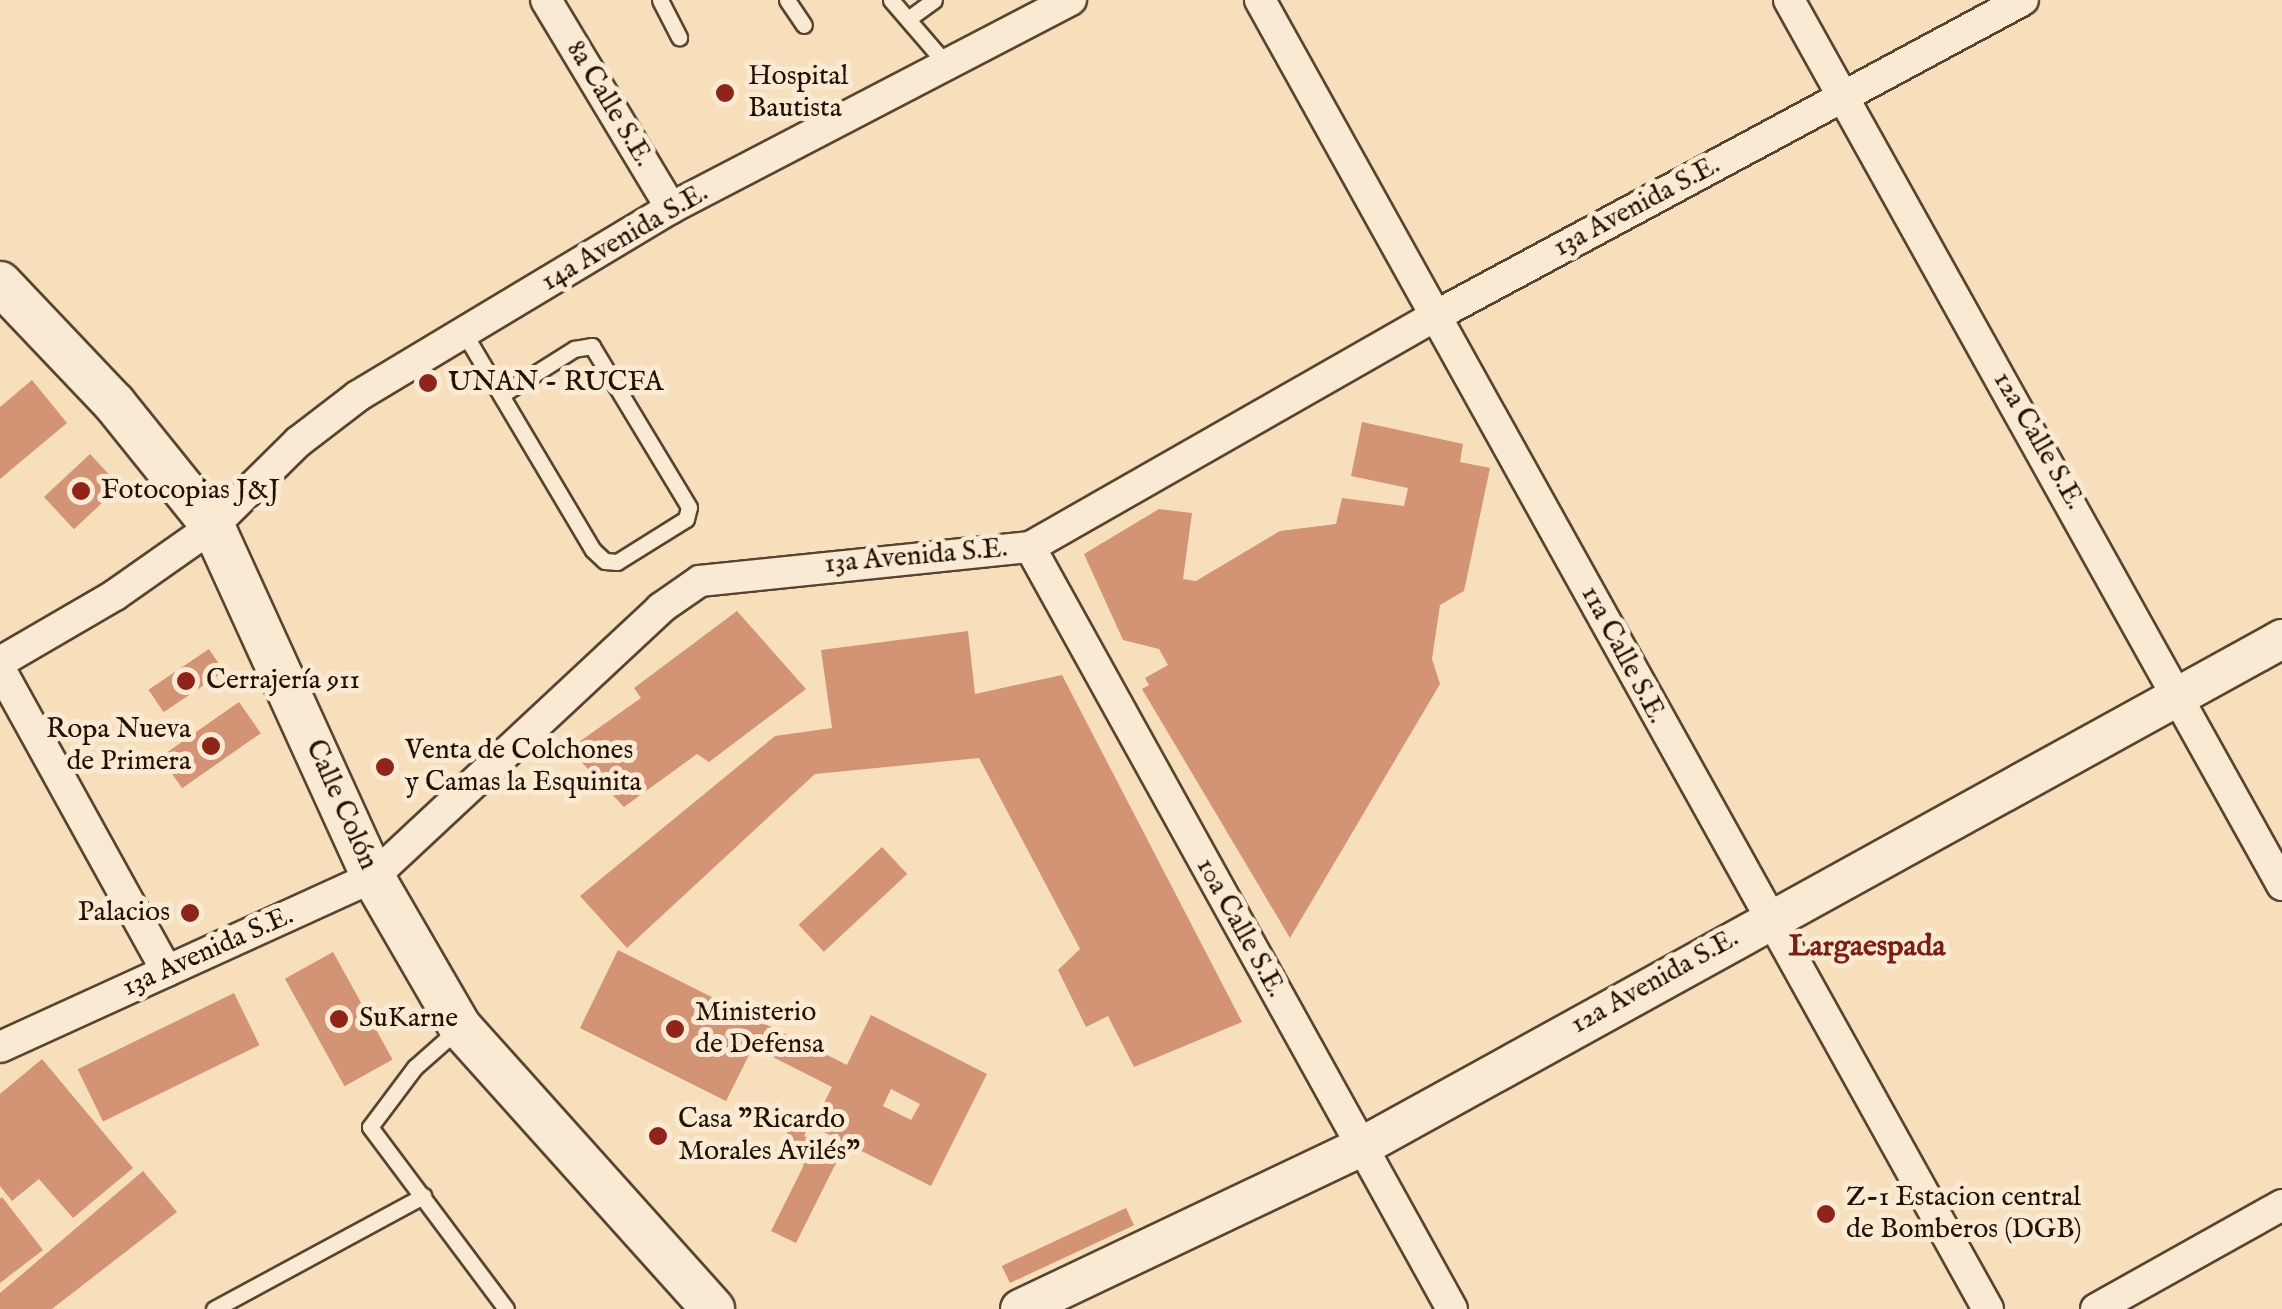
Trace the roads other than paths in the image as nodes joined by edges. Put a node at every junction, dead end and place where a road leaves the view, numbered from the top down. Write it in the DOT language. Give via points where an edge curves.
graph roads {
  1 [pos="546,0"];
  2 [pos="660,0"];
  3 [pos="787,0"];
  4 [pos="891,0"];
  5 [pos="934,0"];
  6 [pos="1070,0"];
  7 [pos="1260,0"];
  8 [pos="1789,0"];
  9 [pos="2024,0"];
  10 [pos="908,19"];
  11 [pos="804,24"];
  12 [pos="679,38"];
  13 [pos="947,64"];
  14 [pos="1843,96"];
  15 [pos="671,208"];
  16 [pos="0,283"];
  17 [pos="1439,314"];
  18 [pos="464,333"];
  19 [pos="501,395"];
  20 [pos="213,526"];
  21 [pos="1030,547"];
  22 [pos="2282,639"];
  23 [pos="0,666"];
  24 [pos="2182,694"];
  25 [pos="373,877"];
  26 [pos="2282,884"];
  27 [pos="1766,919"];
  28 [pos="166,971"];
  29 [pos="460,1027"];
  30 [pos="0,1047"];
  31 [pos="1361,1148"];
  32 [pos="424,1196"];
  33 [pos="2282,1205"];
  34 [pos="214,1309"];
  35 [pos="506,1309"];
  36 [pos="713,1309"];
  37 [pos="1020,1309"];
  38 [pos="1452,1309"];
  39 [pos="1988,1309"];
  40 [pos="2096,1309"];
  1 -- 15 [label="street, 8a Calle S.E."];
  2 -- 12 [label="lane"];
  3 -- 11 [label="lane"];
  4 -- 10 [label="lane"];
  5 -- 10 [label="lane"];
  6 -- 13 [label="street, 14a Avenida S.E."];
  7 -- 17 [label="street, 11a Calle S.E."];
  8 -- 14 [label="street, 12a Calle S.E."];
  9 -- 14 [label="street, 13a Avenida S.E."];
  10 -- 13 [label="lane"];
  13 -- 15 [label="street, 14a Avenida S.E."];
  14 -- 17 [label="street, 13a Avenida S.E."];
  14 -- 24 [label="street, 12a Calle S.E."];
  15 -- 18 [label="street, 14a Avenida S.E."];
  16 -- 20 [label="main road, Calle Colón" via="114,403"];
  17 -- 21 [label="street, 13a Avenida S.E."];
  17 -- 27 [label="street, 11a Calle S.E."];
  18 -- 19 [label="lane"];
  18 -- 20 [label="street, 14a Avenida S.E." via="358,396 298,442"];
  19 -- 19 [label="lane" via="605,561 618,562 686,519 689,507 592,346 574,350"];
  20 -- 23 [label="street, 14a Avenida S.E."];
  20 -- 25 [label="main road, Calle Colón"];
  21 -- 25 [label="street, 13a Avenida S.E." via="700,581 661,608"];
  21 -- 31 [label="street, 10a Calle S.E."];
  22 -- 24 [label="street, 12a Avenida S.E."];
  23 -- 28 [label="street"];
  24 -- 26 [label="street, 12a Calle S.E."];
  24 -- 27 [label="street, 12a Avenida S.E."];
  25 -- 28 [label="street, 13a Avenida S.E."];
  25 -- 29 [label="main road, Calle Colón"];
  27 -- 31 [label="street, 12a Avenida S.E."];
  27 -- 39 [label="street, 11a Calle S.E."];
  28 -- 30 [label="street, 13a Avenida S.E."];
  29 -- 32 [label="lane" via="415,1067 370,1127"];
  29 -- 36 [label="main road, Calle Colón"];
  31 -- 37 [label="street, 12a Avenida S.E."];
  31 -- 38 [label="street, 10a Calle S.E."];
  32 -- 34 [label="lane"];
  32 -- 35 [label="lane"];
  33 -- 40 [label="street"];
}
